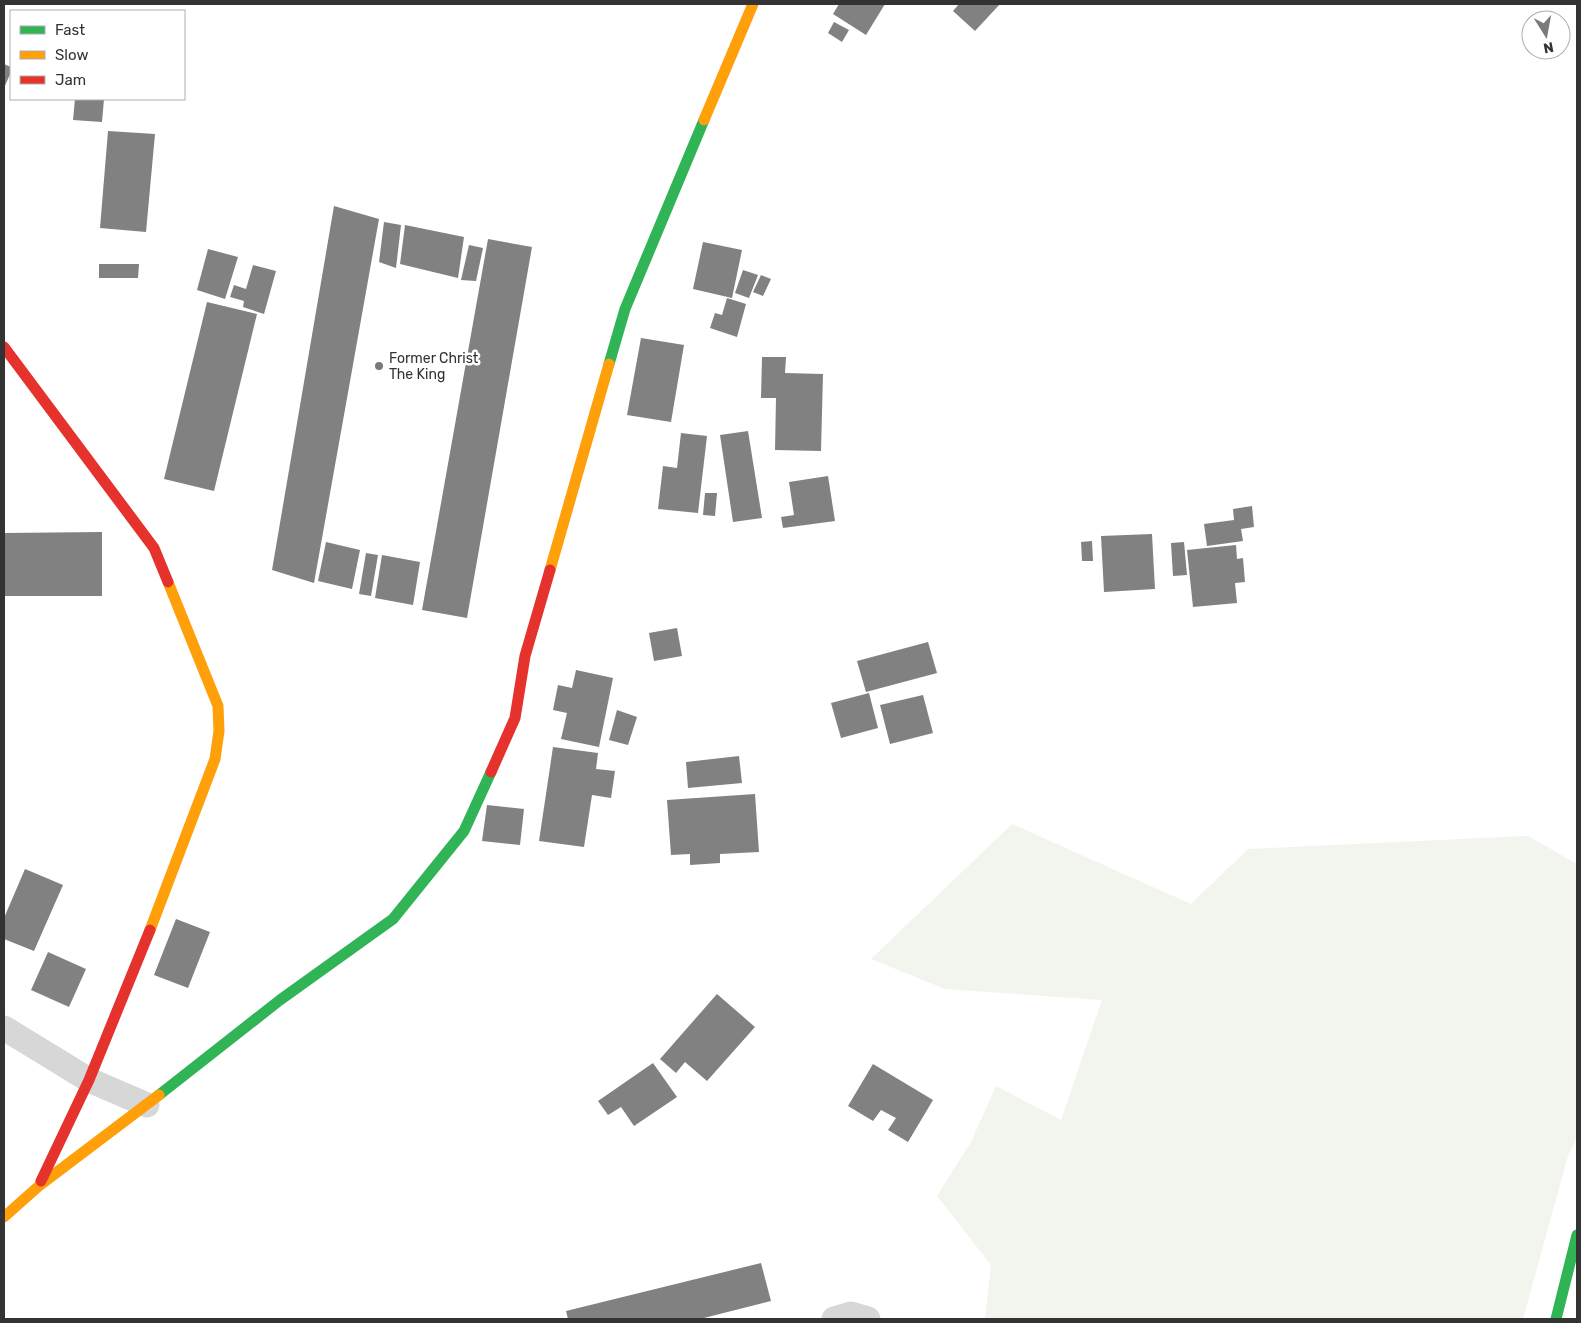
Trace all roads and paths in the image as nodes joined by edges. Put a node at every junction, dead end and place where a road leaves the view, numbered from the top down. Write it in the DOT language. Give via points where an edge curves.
graph roads {
  1 [pos="753,4"];
  2 [pos="4,347"];
  3 [pos="4,1028"];
  4 [pos="89,1080"];
  5 [pos="147,1105"];
  6 [pos="40,1185"];
  7 [pos="4,1217"];
  8 [pos="1577,1235"];
  9 [pos="834,1319"];
  10 [pos="868,1319"];
  11 [pos="1556,1319"];
  1 -- 5 [label="main road" via="625,309 525,656 515,718 464,831 393,919 280,1000"];
  2 -- 4 [label="main road" via="154,548 218,706 215,759 146,942"];
  3 -- 4 [label="street"];
  4 -- 5 [label="street"];
  4 -- 6 [label="main road"];
  5 -- 6 [label="main road"];
  6 -- 7 [label="main road"];
  8 -- 11 [label="main road"];
  9 -- 10 [label="street" via="851,1314"];
}
